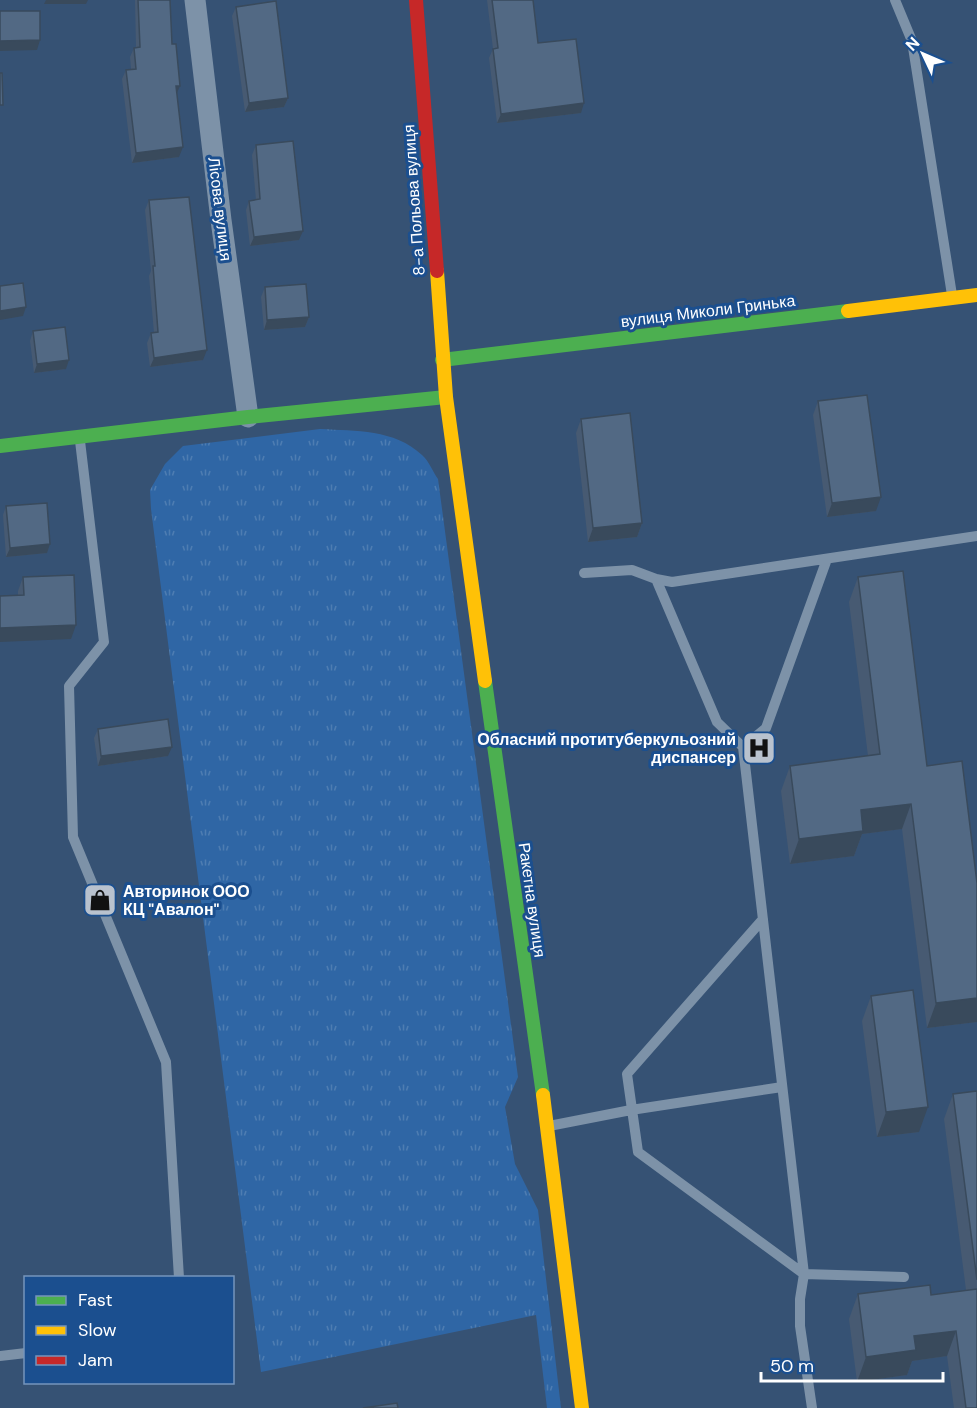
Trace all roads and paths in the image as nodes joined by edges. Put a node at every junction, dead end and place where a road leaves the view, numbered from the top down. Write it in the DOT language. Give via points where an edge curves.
graph roads {
  1 [pos="195,0"];
  2 [pos="416,0"];
  3 [pos="895,0"];
  4 [pos="977,295"];
  5 [pos="953,298"];
  6 [pos="442,360"];
  7 [pos="446,398"];
  8 [pos="248,417"];
  9 [pos="80,438"];
  10 [pos="0,446"];
  11 [pos="977,536"];
  12 [pos="827,559"];
  13 [pos="584,573"];
  14 [pos="656,579"];
  15 [pos="743,747"];
  16 [pos="763,919"];
  17 [pos="782,1087"];
  18 [pos="632,1110"];
  19 [pos="547,1126"];
  20 [pos="804,1274"];
  21 [pos="179,1276"];
  22 [pos="904,1277"];
  23 [pos="24,1353"];
  24 [pos="0,1356"];
  25 [pos="582,1408"];
  26 [pos="812,1408"];
  1 -- 8 [label="street, Лісова вулиця"];
  2 -- 6 [label="street, 8-а Польова вулиця"];
  3 -- 5 [label="lane" via="912,41"];
  4 -- 5 [label="street, вулиця Миколи Гринька"];
  5 -- 6 [label="street, вулиця Миколи Гринька"];
  6 -- 7 [label="street, 8-а Польова вулиця"];
  7 -- 8 [label="street"];
  7 -- 19 [label="street, Ракетна вулиця"];
  8 -- 9 [label="street"];
  9 -- 10 [label="street"];
  9 -- 21 [label="lane" via="104,642 69,687 73,837 166,1062"];
  11 -- 12 [label="lane"];
  12 -- 14 [label="lane" via="672,582"];
  12 -- 15 [label="lane" via="766,728"];
  13 -- 14 [label="lane" via="632,570"];
  14 -- 15 [label="lane" via="717,722"];
  15 -- 16 [label="lane"];
  16 -- 17 [label="lane"];
  16 -- 18 [label="lane" via="627,1074"];
  17 -- 18 [label="lane"];
  17 -- 20 [label="lane"];
  18 -- 19 [label="lane"];
  18 -- 20 [label="lane" via="638,1152"];
  19 -- 25 [label="street, Ракетна вулиця"];
  20 -- 22 [label="lane"];
  20 -- 26 [label="lane" via="800,1326"];
  23 -- 24 [label="lane"];
}
